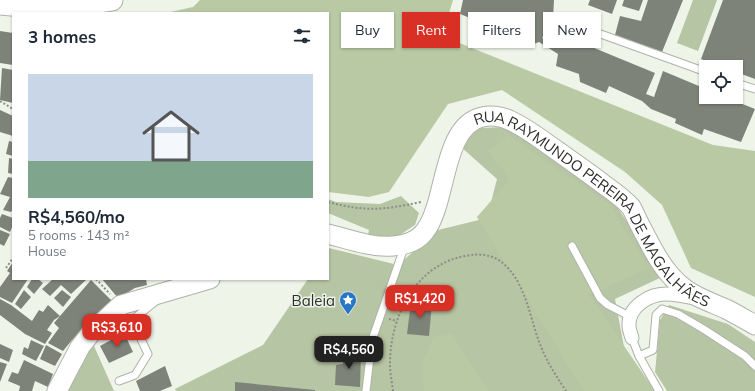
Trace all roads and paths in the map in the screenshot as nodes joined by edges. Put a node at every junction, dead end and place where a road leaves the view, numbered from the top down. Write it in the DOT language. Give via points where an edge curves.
graph roads {
  1 [pos="112,0"];
  2 [pos="0,4"];
  3 [pos="601,34"];
  4 [pos="699,69"];
  5 [pos="743,86"];
  6 [pos="755,90"];
  7 [pos="0,101"];
  8 [pos="12,108"];
  9 [pos="438,199"];
  10 [pos="329,202"];
  11 [pos="329,234"];
  12 [pos="405,244"];
  13 [pos="572,246"];
  14 [pos="12,259"];
  15 [pos="6,268"];
  16 [pos="97,280"];
  17 [pos="206,280"];
  18 [pos="171,290"];
  19 [pos="707,302"];
  20 [pos="120,305"];
  21 [pos="631,316"];
  22 [pos="755,326"];
  23 [pos="632,338"];
  24 [pos="640,356"];
  25 [pos="755,366"];
  26 [pos="119,381"];
  27 [pos="57,391"];
  28 [pos="366,391"];
  29 [pos="393,391"];
  30 [pos="566,391"];
  31 [pos="659,391"];
  1 -- 2 [label="main road" via="74,6 30,7"];
  3 -- 4 [label="lane"];
  5 -- 6 [label="lane"];
  7 -- 8 [label="path"];
  9 -- 10 [label="path" via="371,210"];
  9 -- 12 [label="street, RUA RAYMUNDO PEREIRA DE MAGALHÃES" via="432,220 424,232"];
  9 -- 19 [label="street, RUA RAYMUNDO PEREIRA DE MAGALHÃES" via="454,143 461,131 481,117 507,119 560,153 625,201 669,274 680,285"];
  11 -- 12 [label="street" via="378,245"];
  12 -- 28 [label="lane" via="372,340"];
  13 -- 21 [label="lane" via="600,298 608,305"];
  14 -- 15 [label="path"];
  16 -- 20 [label="path"];
  17 -- 18 [label="street"];
  18 -- 20 [label="street"];
  18 -- 26 [label="lane" via="132,320 148,354 135,375"];
  19 -- 21 [label="street" via="665,294 651,296 642,301"];
  19 -- 22 [label="street, RUA RAYMUNDO PEREIRA DE MAGALHÃES"];
  20 -- 27 [label="street" via="80,347"];
  21 -- 23 [label="street" via="629,325"];
  23 -- 24 [label="lane"];
  24 -- 25 [label="lane" via="653,350 656,315 662,309 678,314 705,330 745,356"];
  24 -- 31 [label="lane"];
  29 -- 30 [label="path" via="390,364 394,328 415,286 445,262 478,254 492,256 514,275 533,318 541,349"];
}
